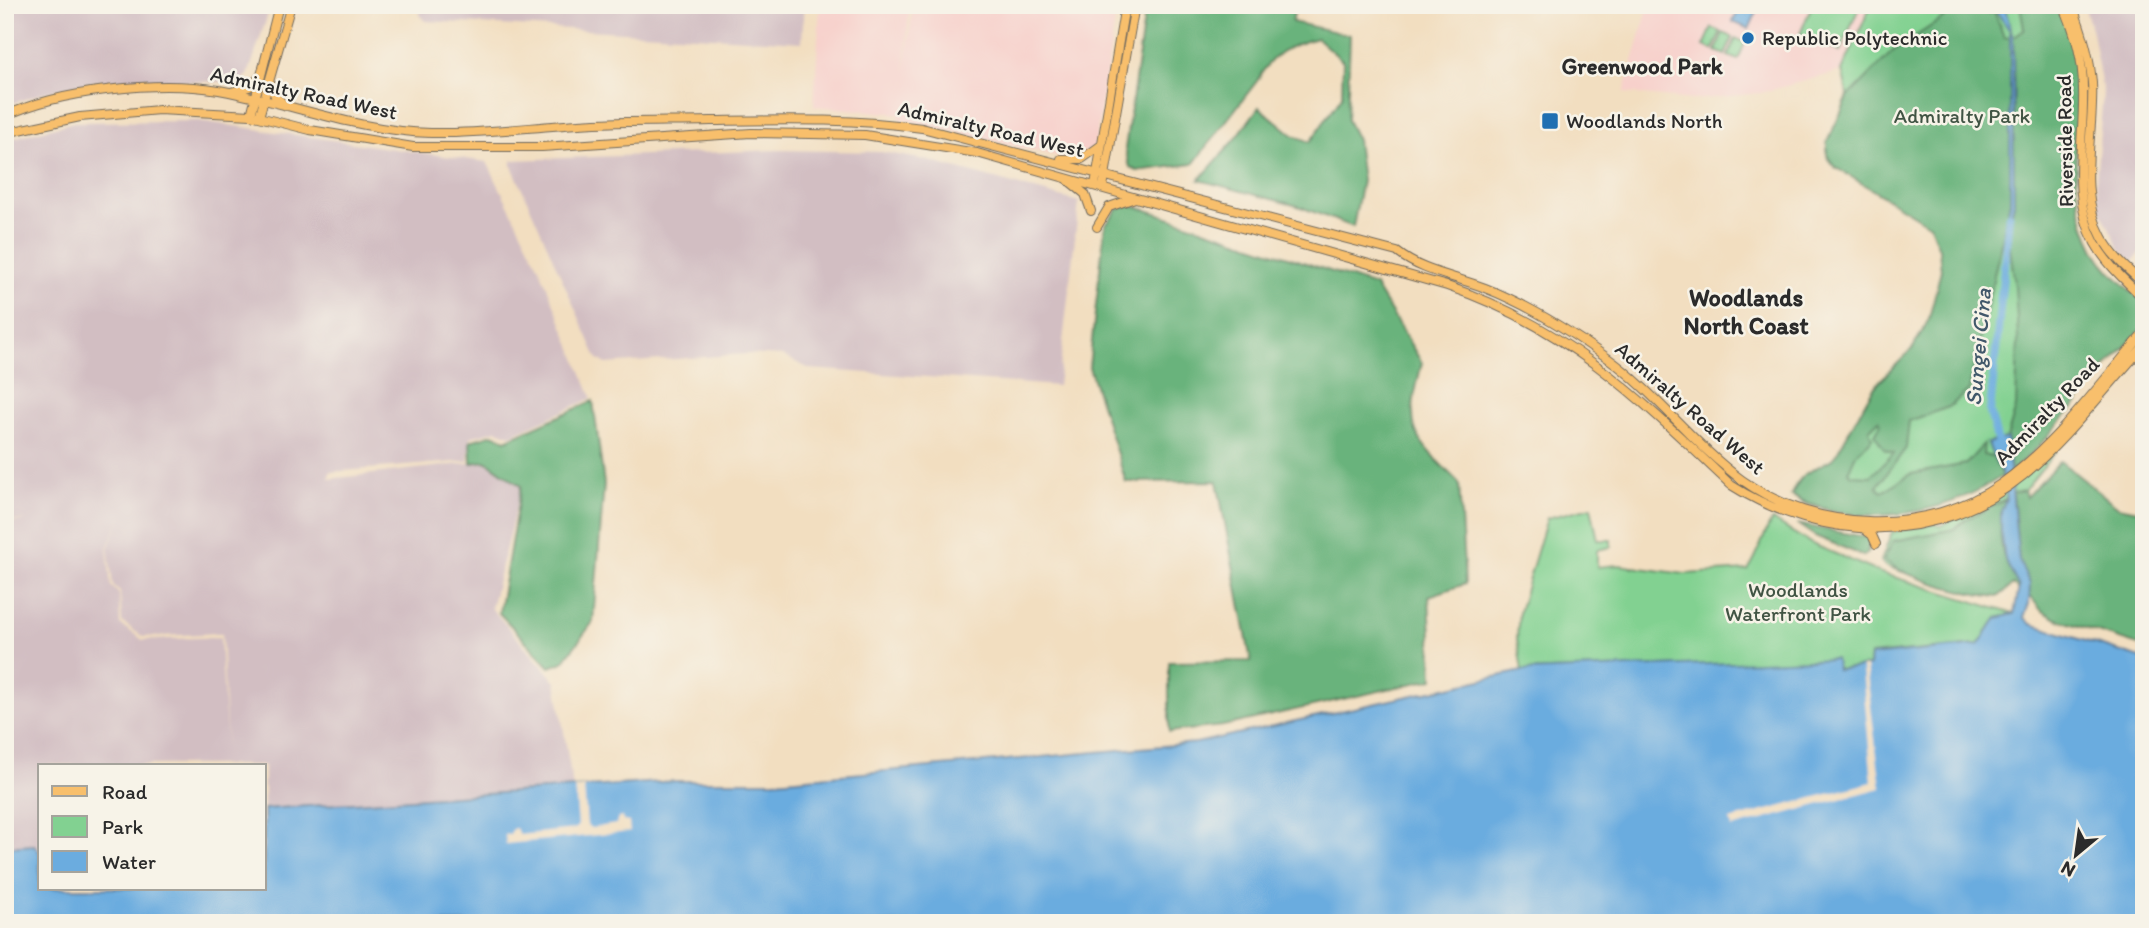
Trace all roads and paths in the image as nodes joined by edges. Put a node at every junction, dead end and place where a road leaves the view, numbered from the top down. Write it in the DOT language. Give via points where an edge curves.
graph roads {
  1 [pos="279,5"];
  2 [pos="291,5"];
  3 [pos="1125,5"];
  4 [pos="1135,5"];
  5 [pos="2063,5"];
  6 [pos="2073,5"];
  7 [pos="265,78"];
  8 [pos="230,93"];
  9 [pos="259,101"];
  10 [pos="290,109"];
  11 [pos="5,116"];
  12 [pos="255,116"];
  13 [pos="745,119"];
  14 [pos="713,121"];
  15 [pos="749,133"];
  16 [pos="5,134"];
  17 [pos="715,135"];
  18 [pos="1101,145"];
  19 [pos="1108,155"];
  20 [pos="1051,160"];
  21 [pos="1100,173"];
  22 [pos="1063,176"];
  23 [pos="1132,181"];
  24 [pos="1099,186"];
  25 [pos="1138,197"];
  26 [pos="1091,211"];
  27 [pos="1288,223"];
  28 [pos="1097,227"];
  29 [pos="1313,230"];
  30 [pos="1287,241"];
  31 [pos="1324,252"];
  32 [pos="2144,284"];
  33 [pos="2144,299"];
  34 [pos="2144,332"];
  35 [pos="2144,346"];
  36 [pos="1701,439"];
  37 [pos="1687,444"];
  38 [pos="1698,454"];
  39 [pos="2012,479"];
  40 [pos="1886,525"];
  41 [pos="1864,529"];
  42 [pos="1876,544"];
  1 -- 7 [label="main road"];
  2 -- 7 [label="main road"];
  3 -- 18 [label="main road"];
  4 -- 19 [label="main road"];
  5 -- 33 [label="main road, Riverside Road" via="2080,56 2083,84 2083,211 2107,263"];
  6 -- 32 [label="main road, Riverside Road" via="2092,83 2088,183 2093,213 2115,258"];
  7 -- 8 [label="main road"];
  7 -- 9 [label="main road"];
  7 -- 10 [label="main road" via="275,96"];
  8 -- 9 [label="main road, Admiralty Road West"];
  8 -- 11 [label="main road, Admiralty Road West" via="180,88 101,92"];
  9 -- 10 [label="main road, Admiralty Road West"];
  9 -- 12 [label="main road"];
  10 -- 14 [label="main road, Admiralty Road West" via="430,133"];
  12 -- 16 [label="main road, Admiralty Road West" via="122,111"];
  12 -- 17 [label="main road, Admiralty Road West" via="413,147 542,146"];
  13 -- 14 [label="main road, Admiralty Road West"];
  13 -- 15 [label="main road" via="741,127"];
  13 -- 20 [label="main road, Admiralty Road West" via="898,124"];
  14 -- 17 [label="main road" via="719,127"];
  15 -- 17 [label="main road, Admiralty Road West"];
  15 -- 22 [label="main road, Admiralty Road West" via="864,135 922,142"];
  18 -- 20 [label="main road" via="1083,159"];
  18 -- 21 [label="main road"];
  19 -- 21 [label="main road"];
  19 -- 23 [label="main road" via="1113,168"];
  20 -- 21 [label="main road, Admiralty Road West"];
  21 -- 23 [label="main road, Admiralty Road West"];
  21 -- 24 [label="main road"];
  22 -- 24 [label="main road, Admiralty Road West"];
  22 -- 26 [label="main road" via="1085,194"];
  23 -- 27 [label="main road, Admiralty Road West"];
  24 -- 25 [label="main road, Admiralty Road West"];
  25 -- 28 [label="main road" via="1109,207"];
  25 -- 30 [label="main road, Admiralty Road West"];
  27 -- 29 [label="main road, Admiralty Road West"];
  27 -- 30 [label="main road" via="1299,232 1294,241"];
  29 -- 31 [label="main road" via="1306,232 1305,242"];
  29 -- 36 [label="main road, Admiralty Road West" via="1397,252 1413,265 1484,287 1522,305 1626,372"];
  30 -- 31 [label="main road, Admiralty Road West"];
  31 -- 37 [label="main road, Admiralty Road West" via="1447,286 1539,325 1591,359"];
  34 -- 39 [label="main road, Admiralty Road"];
  35 -- 39 [label="main road, Admiralty Road" via="2055,443"];
  36 -- 37 [label="main road"];
  36 -- 38 [label="main road"];
  36 -- 40 [label="main road, Admiralty Road West" via="1740,478 1783,503 1840,519"];
  37 -- 38 [label="main road, Admiralty Road West"];
  38 -- 41 [label="main road, Admiralty Road West" via="1731,485 1771,509 1808,521"];
  39 -- 40 [label="main road, Admiralty Road" via="1944,517"];
  40 -- 41 [label="main road, Admiralty Road West"];
  41 -- 42 [label="main road"];
}
